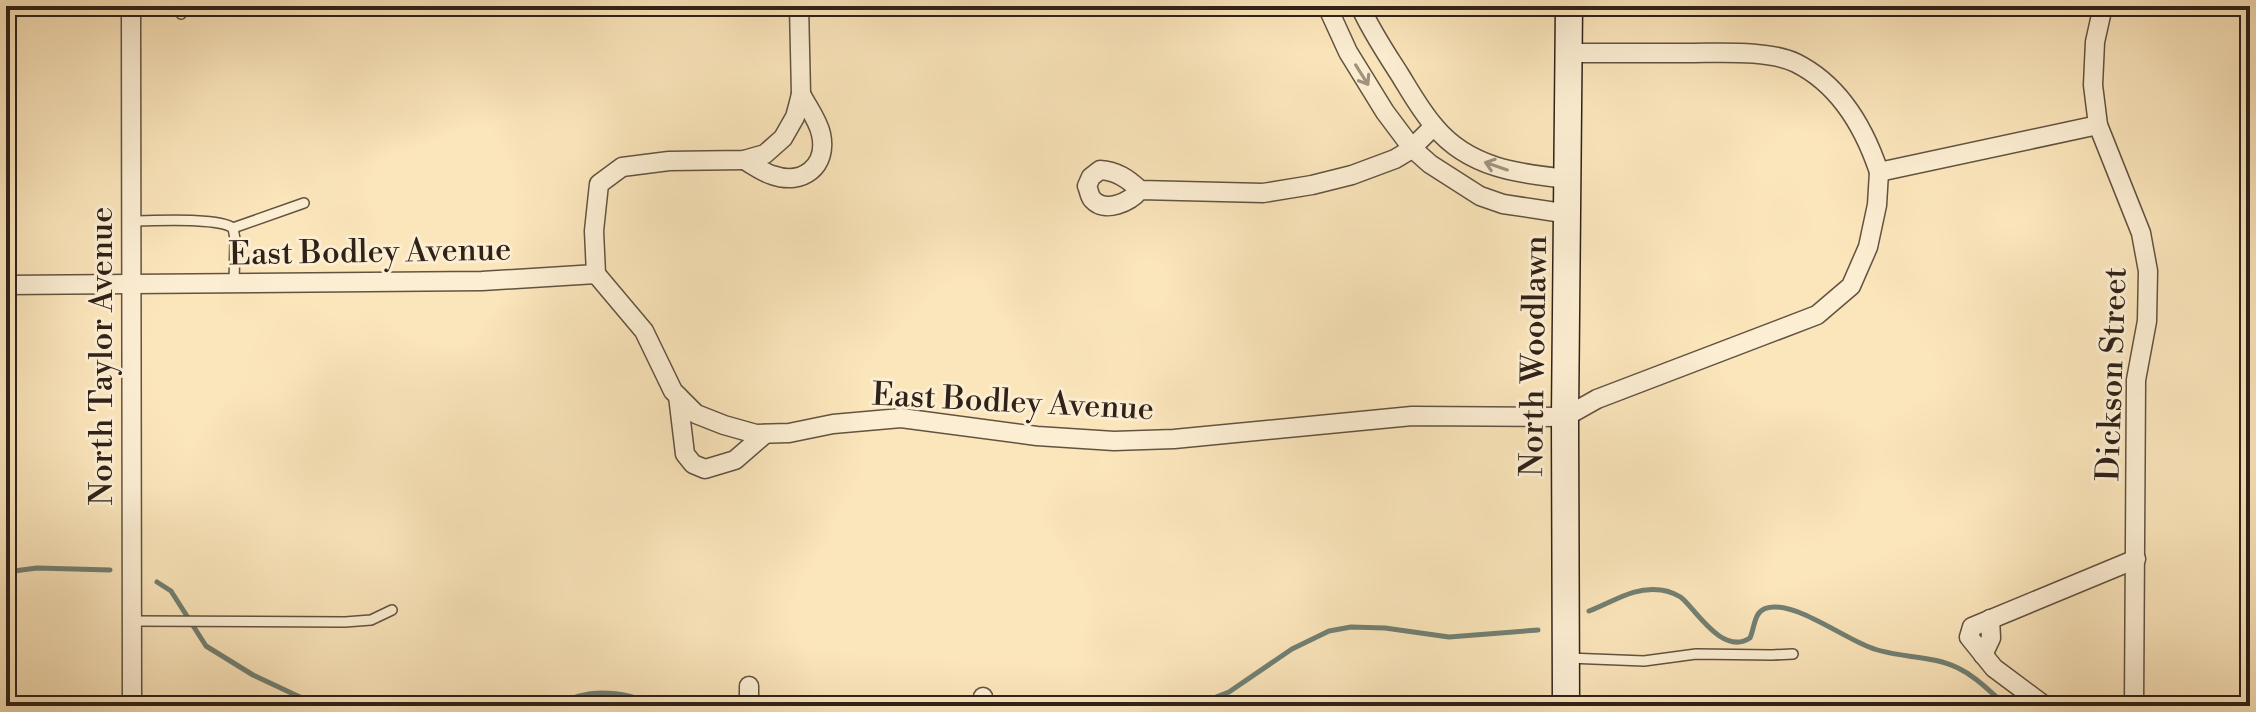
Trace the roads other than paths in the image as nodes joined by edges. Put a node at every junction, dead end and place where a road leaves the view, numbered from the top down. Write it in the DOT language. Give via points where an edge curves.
graph roads {
  1 [pos="131,6"];
  2 [pos="799,6"];
  3 [pos="1327,6"];
  4 [pos="1360,6"];
  5 [pos="1569,6"];
  6 [pos="2103,6"];
  7 [pos="1569,53"];
  8 [pos="801,94"];
  9 [pos="2098,125"];
  10 [pos="1434,126"];
  11 [pos="1412,148"];
  12 [pos="744,160"];
  13 [pos="1879,172"];
  14 [pos="1569,179"];
  15 [pos="1140,190"];
  16 [pos="304,203"];
  17 [pos="1569,214"];
  18 [pos="130,221"];
  19 [pos="233,228"];
  20 [pos="596,274"];
  21 [pos="234,284"];
  22 [pos="6,285"];
  23 [pos="130,285"];
  24 [pos="678,396"];
  25 [pos="1565,417"];
  26 [pos="765,434"];
  27 [pos="2136,559"];
  28 [pos="392,610"];
  29 [pos="131,621"];
  30 [pos="1793,654"];
  31 [pos="1564,657"];
  32 [pos="749,686"];
  33 [pos="132,706"];
  34 [pos="749,706"];
  35 [pos="1566,706"];
  36 [pos="2045,706"];
  37 [pos="2134,706"];
  1 -- 18 [label="street, North Taylor Avenue"];
  2 -- 8 [label="street"];
  3 -- 11 [label="street, one-way" via="1348,52"];
  4 -- 10 [label="street"];
  5 -- 7 [label="street, North Woodlawn"];
  6 -- 9 [label="street, Dickson Street" via="2093,85"];
  7 -- 13 [label="street" via="1750,53 1794,62 1826,83 1849,107"];
  7 -- 14 [label="street, North Woodlawn"];
  8 -- 12 [label="street" via="783,138 765,154"];
  8 -- 12 [label="street" via="820,131 822,149 812,172 772,175"];
  9 -- 13 [label="street"];
  9 -- 27 [label="street, Dickson Street" via="2141,233 2148,271 2147,321 2136,380"];
  10 -- 11 [label="street"];
  14 -- 10 [label="street, one-way" via="1496,168 1457,148"];
  11 -- 15 [label="street" via="1352,175 1263,193"];
  11 -- 17 [label="street" via="1480,196"];
  12 -- 20 [label="street" via="622,167 599,184"];
  13 -- 25 [label="street" via="1868,247 1851,286 1817,315 1597,399"];
  14 -- 17 [label="street, North Woodlawn"];
  16 -- 19 [label="lane"];
  17 -- 25 [label="street, North Woodlawn"];
  18 -- 19 [label="lane" via="214,222"];
  18 -- 23 [label="street, North Taylor Avenue"];
  19 -- 21 [label="lane"];
  20 -- 21 [label="street, East Bodley Avenue"];
  20 -- 24 [label="street, East Bodley Avenue" via="644,331"];
  21 -- 23 [label="street, East Bodley Avenue"];
  22 -- 23 [label="street, East Bodley Avenue"];
  23 -- 29 [label="street, North Taylor Avenue"];
  24 -- 26 [label="street, East Bodley Avenue" via="696,414"];
  24 -- 26 [label="street" via="685,454 693,464 705,469 735,460"];
  25 -- 26 [label="street, East Bodley Avenue" via="1412,416 1114,441 901,418"];
  25 -- 31 [label="street, North Woodlawn"];
  27 -- 36 [label="street" via="1972,627 1969,637 1994,668"];
  27 -- 37 [label="street, Dickson Street"];
  28 -- 29 [label="lane" via="371,620 345,622"];
  29 -- 33 [label="street, North Taylor Avenue"];
  30 -- 31 [label="lane" via="1696,654 1644,661"];
  31 -- 35 [label="street, North Woodlawn"];
  32 -- 34 [label="street"];
}
